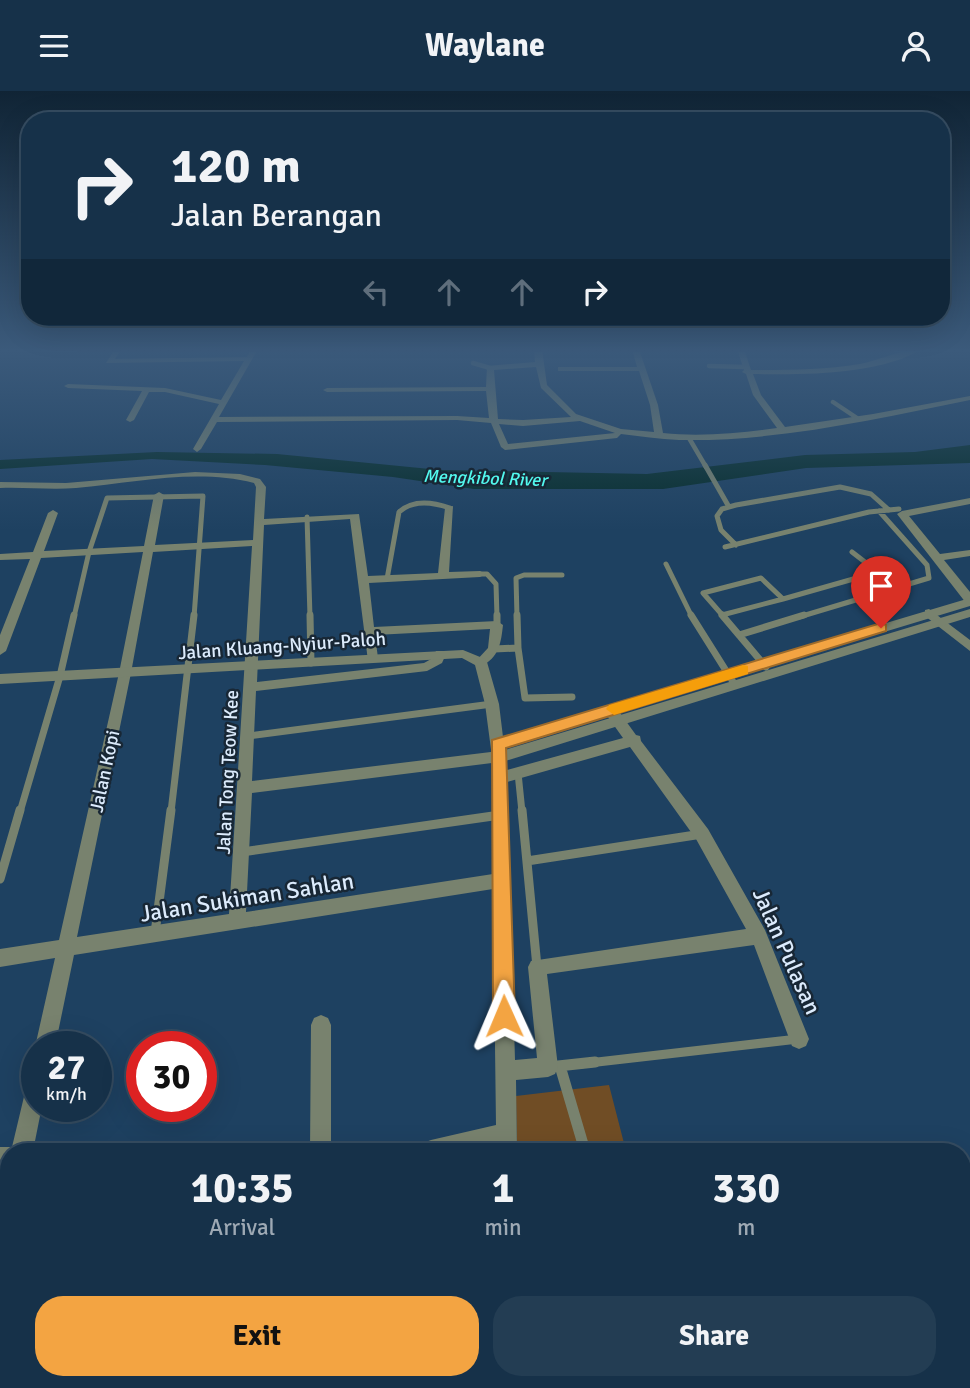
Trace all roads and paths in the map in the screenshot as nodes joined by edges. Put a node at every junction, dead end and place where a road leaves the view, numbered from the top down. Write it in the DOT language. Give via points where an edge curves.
graph roads {
  1 [pos="136,410"];
  2 [pos="220,410"];
  3 [pos="493,410"];
  4 [pos="568,410"];
  5 [pos="655,410"];
  6 [pos="767,410"];
  7 [pos="844,410"];
  8 [pos="905,410"];
  9 [pos="857,418"];
  10 [pos="580,419"];
  11 [pos="130,420"];
  12 [pos="214,420"];
  13 [pos="494,421"];
  14 [pos="783,430"];
  15 [pos="629,433"];
  16 [pos="659,436"];
  17 [pos="690,438"];
  18 [pos="197,449"];
  19 [pos="0,485"];
  20 [pos="159,495"];
  21 [pos="970,502"];
  22 [pos="729,507"];
  23 [pos="450,509"];
  24 [pos="899,509"];
  25 [pos="889,510"];
  26 [pos="879,511"];
  27 [pos="53,513"];
  28 [pos="307,517"];
  29 [pos="259,523"];
  30 [pos="258,543"];
  31 [pos="736,545"];
  32 [pos="200,546"];
  33 [pos="725,547"];
  34 [pos="147,549"];
  35 [pos="89,552"];
  36 [pos="852,552"];
  37 [pos="970,553"];
  38 [pos="37,556"];
  39 [pos="0,557"];
  40 [pos="937,558"];
  41 [pos="666,564"];
  42 [pos="878,572"];
  43 [pos="480,574"];
  44 [pos="562,575"];
  45 [pos="443,576"];
  46 [pos="387,579"];
  47 [pos="364,580"];
  48 [pos="900,589"];
  49 [pos="783,599"];
  50 [pos="970,601"];
  51 [pos="970,613"];
  52 [pos="722,615"];
  53 [pos="934,617"];
  54 [pos="496,625"];
  55 [pos="370,631"];
  56 [pos="738,635"];
  57 [pos="970,647"];
  58 [pos="518,648"];
  59 [pos="494,649"];
  60 [pos="0,651"];
  61 [pos="440,654"];
  62 [pos="372,658"];
  63 [pos="481,662"];
  64 [pos="311,663"];
  65 [pos="252,667"];
  66 [pos="767,669"];
  67 [pos="190,670"];
  68 [pos="125,673"];
  69 [pos="60,676"];
  70 [pos="0,680"];
  71 [pos="731,680"];
  72 [pos="251,687"];
  73 [pos="572,697"];
  74 [pos="492,704"];
  75 [pos="614,715"];
  76 [pos="248,736"];
  77 [pos="635,740"];
  78 [pos="498,751"];
  79 [pos="518,773"];
  80 [pos="499,778"];
  81 [pos="245,788"];
  82 [pos="500,815"];
  83 [pos="702,835"];
  84 [pos="242,852"];
  85 [pos="527,861"];
  86 [pos="0,879"];
  87 [pos="502,880"];
  88 [pos="237,921"];
  89 [pos="155,934"];
  90 [pos="759,936"];
  91 [pos="66,948"];
  92 [pos="0,958"];
  93 [pos="537,967"];
  94 [pos="321,1025"];
  95 [pos="48,1031"];
  96 [pos="799,1039"];
  97 [pos="554,1067"];
  98 [pos="505,1071"];
  99 [pos="28,1122"];
  100 [pos="507,1142"];
  101 [pos="24,1143"];
  102 [pos="321,1143"];
  103 [pos="582,1143"];
  1 -- 11 [label="street"];
  2 -- 12 [label="street"];
  3 -- 13 [label="street"];
  4 -- 10 [label="street"];
  5 -- 16 [label="street"];
  6 -- 14 [label="street"];
  7 -- 9 [label="lane"];
  8 -- 9 [label="street"];
  9 -- 14 [label="street"];
  10 -- 13 [label="street"];
  10 -- 15 [label="street" via="601,429"];
  12 -- 13 [label="street"];
  12 -- 18 [label="street"];
  13 -- 15 [label="street" via="505,447"];
  14 -- 17 [label="street"];
  15 -- 16 [label="street"];
  16 -- 17 [label="street"];
  17 -- 22 [label="lane"];
  19 -- 29 [label="street, Jalan Tong Teow Kee" via="110,482 180,473 243,477 261,487"];
  20 -- 32 [label="lane" via="204,497"];
  20 -- 34 [label="street, Jalan Kopi"];
  20 -- 35 [label="lane" via="107,498"];
  21 -- 40 [label="street" via="902,514"];
  22 -- 25 [label="lane" via="840,487 872,494"];
  22 -- 31 [label="lane" via="722,509 717,523"];
  23 -- 45 [label="street"];
  23 -- 46 [label="lane" via="403,507"];
  24 -- 25 [label="lane"];
  25 -- 26 [label="lane"];
  26 -- 31 [label="lane"];
  26 -- 48 [label="lane" via="930,572 929,579"];
  27 -- 38 [label="street"];
  28 -- 29 [label="street"];
  28 -- 47 [label="street" via="355,516"];
  28 -- 64 [label="lane"];
  29 -- 30 [label="street, Jalan Tong Teow Kee"];
  30 -- 32 [label="street"];
  30 -- 65 [label="street, Jalan Tong Teow Kee"];
  31 -- 33 [label="lane"];
  32 -- 34 [label="street"];
  32 -- 67 [label="lane"];
  34 -- 35 [label="street"];
  34 -- 68 [label="street, Jalan Kopi"];
  35 -- 38 [label="street"];
  35 -- 69 [label="lane"];
  36 -- 42 [label="lane"];
  37 -- 40 [label="street"];
  38 -- 39 [label="street"];
  38 -- 60 [label="street"];
  40 -- 50 [label="street"];
  41 -- 71 [label="lane" via="698,630"];
  42 -- 48 [label="lane"];
  42 -- 49 [label="lane"];
  43 -- 45 [label="street"];
  43 -- 54 [label="lane" via="496,584"];
  44 -- 58 [label="lane" via="516,577"];
  45 -- 46 [label="street"];
  46 -- 47 [label="street"];
  47 -- 55 [label="street"];
  48 -- 56 [label="lane"];
  49 -- 52 [label="lane"];
  49 -- 52 [label="lane" via="761,578 703,593"];
  50 -- 53 [label="street"];
  51 -- 53 [label="street"];
  52 -- 56 [label="lane"];
  53 -- 57 [label="street"];
  53 -- 66 [label="street"];
  54 -- 55 [label="street"];
  54 -- 59 [label="street"];
  55 -- 62 [label="street"];
  56 -- 66 [label="lane"];
  58 -- 59 [label="lane"];
  58 -- 73 [label="lane" via="525,698"];
  59 -- 63 [label="street"];
  61 -- 62 [label="street, Jalan Kluang-Nyiur-Paloh"];
  61 -- 63 [label="street, Jalan Kluang-Nyiur-Paloh" via="463,654"];
  61 -- 72 [label="street" via="427,667"];
  62 -- 64 [label="street, Jalan Kluang-Nyiur-Paloh"];
  63 -- 74 [label="street"];
  64 -- 65 [label="street, Jalan Kluang-Nyiur-Paloh"];
  65 -- 67 [label="street, Jalan Kluang-Nyiur-Paloh"];
  65 -- 72 [label="street, Jalan Tong Teow Kee"];
  66 -- 71 [label="street"];
  67 -- 68 [label="street, Jalan Kluang-Nyiur-Paloh"];
  67 -- 89 [label="lane"];
  68 -- 69 [label="street, Jalan Kluang-Nyiur-Paloh"];
  68 -- 91 [label="street, Jalan Kopi"];
  69 -- 70 [label="street, Jalan Kluang-Nyiur-Paloh"];
  69 -- 86 [label="lane"];
  71 -- 75 [label="street"];
  72 -- 76 [label="street, Jalan Tong Teow Kee"];
  74 -- 76 [label="lane"];
  74 -- 78 [label="street"];
  75 -- 77 [label="street, Jalan Pulasan"];
  75 -- 78 [label="street"];
  76 -- 81 [label="street, Jalan Tong Teow Kee"];
  77 -- 79 [label="street"];
  77 -- 83 [label="street, Jalan Pulasan"];
  78 -- 80 [label="street"];
  78 -- 81 [label="street"];
  79 -- 80 [label="street"];
  79 -- 85 [label="lane"];
  80 -- 82 [label="street"];
  81 -- 84 [label="street, Jalan Tong Teow Kee"];
  82 -- 84 [label="lane"];
  82 -- 87 [label="street"];
  83 -- 85 [label="lane"];
  83 -- 90 [label="street, Jalan Pulasan"];
  84 -- 88 [label="street, Jalan Tong Teow Kee"];
  85 -- 93 [label="lane"];
  87 -- 88 [label="street, Jalan Sukiman Sahlan"];
  87 -- 98 [label="street"];
  88 -- 89 [label="street, Jalan Sukiman Sahlan"];
  89 -- 91 [label="street, Jalan Sukiman Sahlan"];
  90 -- 93 [label="street"];
  90 -- 96 [label="street, Jalan Pulasan"];
  91 -- 92 [label="street, Jalan Sukiman Sahlan"];
  91 -- 95 [label="street, Jalan Kopi"];
  93 -- 97 [label="street"];
  94 -- 102 [label="street"];
  96 -- 97 [label="lane, Jalan Pulasan"];
  97 -- 98 [label="street, Jalan Pulasan"];
  97 -- 103 [label="lane"];
  98 -- 100 [label="street"];
  99 -- 101 [label="street"];
}
